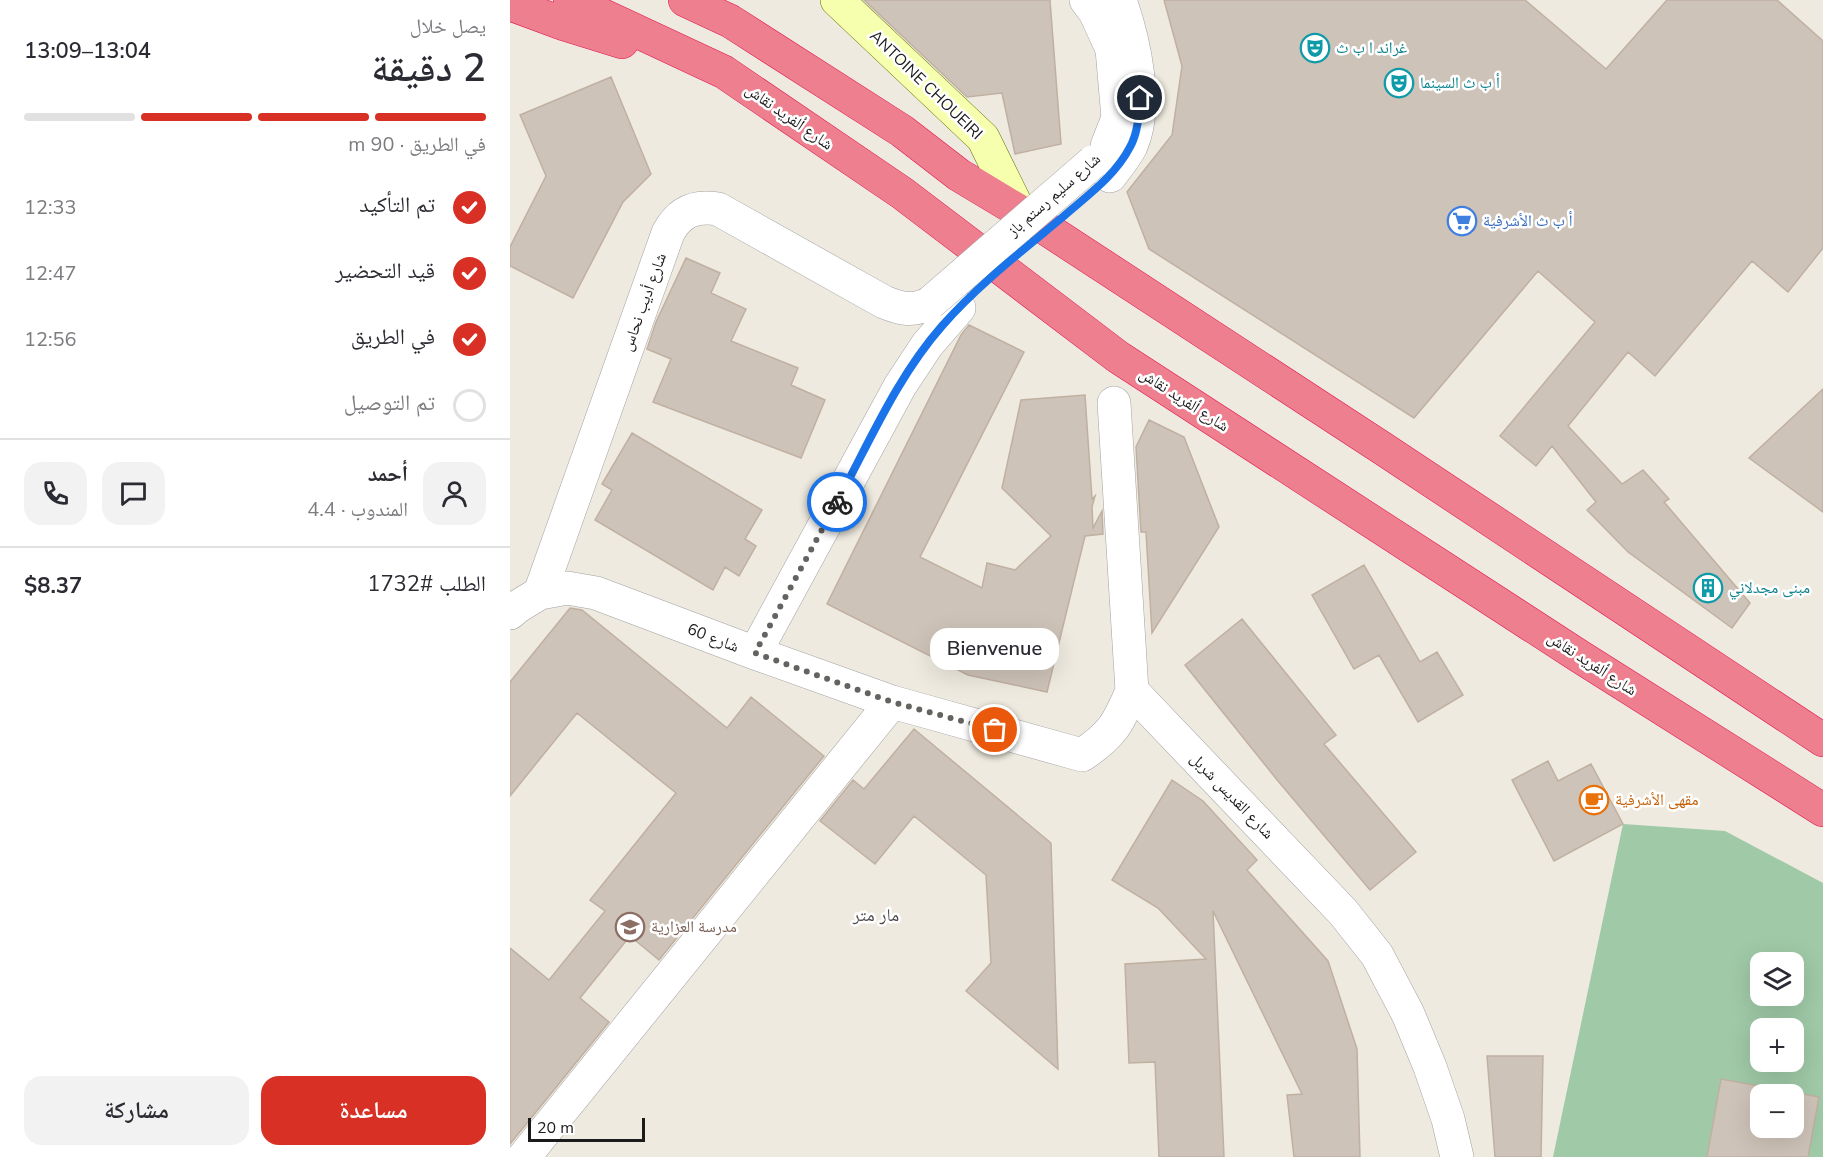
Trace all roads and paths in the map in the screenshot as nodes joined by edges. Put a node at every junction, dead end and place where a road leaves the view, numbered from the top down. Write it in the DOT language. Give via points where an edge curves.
graph roads {
  1 [pos="570,0"];
  2 [pos="684,0"];
  3 [pos="837,0"];
  4 [pos="1086,0"];
  5 [pos="1120,0"];
  6 [pos="510,4"];
  7 [pos="724,72"];
  8 [pos="1102,169"];
  9 [pos="1019,211"];
  10 [pos="931,307"];
  11 [pos="927,345"];
  12 [pos="1114,403"];
  13 [pos="540,593"];
  14 [pos="510,613"];
  15 [pos="755,653"];
  16 [pos="1132,692"];
  17 [pos="892,702"];
  18 [pos="1823,740"];
  19 [pos="1813,804"];
  20 [pos="524,1157"];
  21 [pos="1457,1157"];
  1 -- 7 [label="highway, شارع ألفريد نقاش"];
  2 -- 9 [label="highway" via="730,21"];
  3 -- 9 [label="street, ANTOINE CHOUEIRI" via="983,138"];
  4 -- 8 [label="street, شارع سليم رستم باز" via="1112,49 1118,118"];
  5 -- 8 [label="street, شارع سليم رستم باز" via="1130,28 1140,98 1138,120 1131,146"];
  6 -- 7 [label="highway"];
  7 -- 19 [label="highway, شارع ألفريد نقاش" via="902,193 1118,357"];
  8 -- 10 [label="street, شارع سليم رستم باز, bridge"];
  9 -- 18 [label="highway"];
  10 -- 11 [label="street, شارع سليم رستم باز"];
  10 -- 11 [label="street"];
  10 -- 13 [label="street, شارع أديب نحاس" via="884,302 718,209 694,208 682,214 668,233"];
  11 -- 15 [label="street, شارع سليم رستم باز" via="900,386"];
  12 -- 16 [label="street"];
  13 -- 14 [label="street"];
  13 -- 15 [label="street, شارع 60" via="567,588 596,593"];
  15 -- 17 [label="street, شارع 60"];
  16 -- 17 [label="street, شارع 60" via="1120,721 1104,740 1082,755"];
  16 -- 21 [label="street, شارع القديس شربل" via="1343,912 1377,956 1430,1067"];
  17 -- 20 [label="street"];
}
